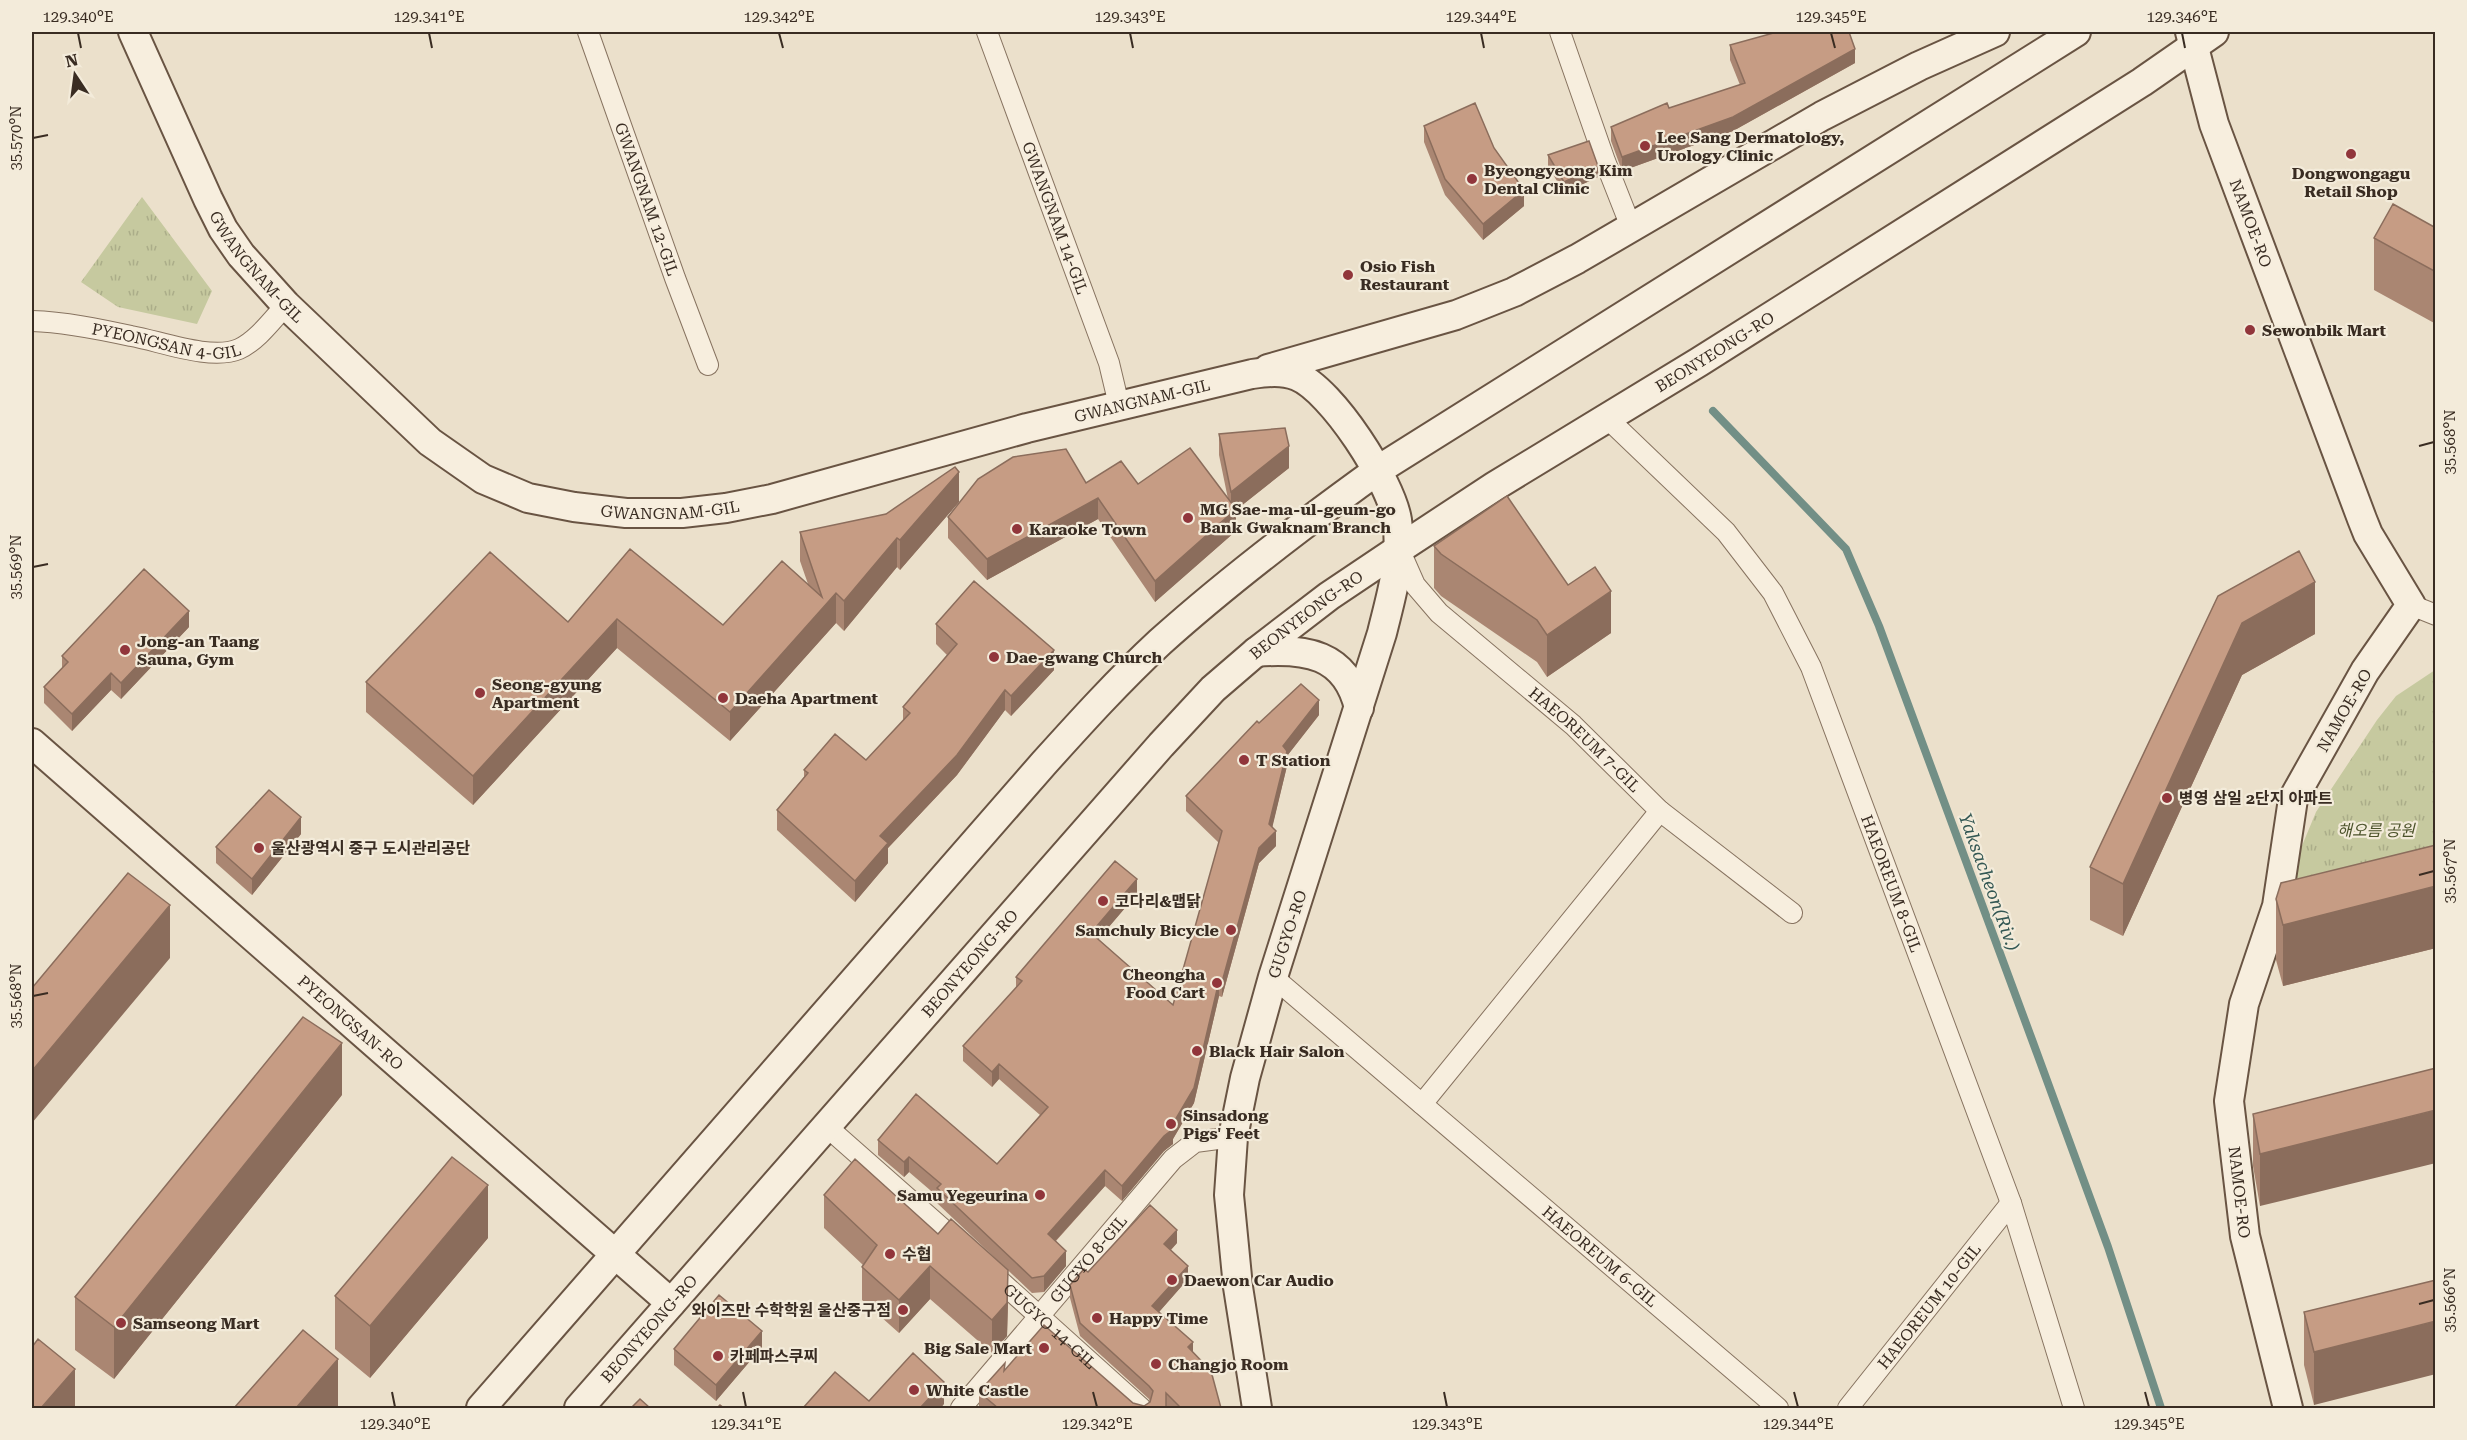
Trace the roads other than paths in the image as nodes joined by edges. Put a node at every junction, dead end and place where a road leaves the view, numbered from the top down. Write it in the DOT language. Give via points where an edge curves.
graph roads {
  1 [pos="133,32"];
  2 [pos="588,32"];
  3 [pos="987,32"];
  4 [pos="1560,32"];
  5 [pos="1995,32"];
  6 [pos="2076,32"];
  7 [pos="2199,36"];
  8 [pos="1631,227"];
  9 [pos="286,305"];
  10 [pos="32,321"];
  11 [pos="708,365"];
  12 [pos="1251,374"];
  13 [pos="1119,405"];
  14 [pos="1607,418"];
  15 [pos="1378,470"];
  16 [pos="1399,549"];
  17 [pos="2423,610"];
  18 [pos="1256,652"];
  19 [pos="1359,708"];
  20 [pos="32,743"];
  21 [pos="1660,811"];
  22 [pos="1792,913"];
  23 [pos="1273,977"];
  24 [pos="1422,1104"];
  25 [pos="826,1126"];
  26 [pos="1233,1137"];
  27 [pos="2011,1203"];
  28 [pos="615,1254"];
  29 [pos="671,1303"];
  30 [pos="1040,1318"];
  31 [pos="482,1408"];
  32 [pos="579,1408"];
  33 [pos="961,1408"];
  34 [pos="1141,1408"];
  35 [pos="1257,1408"];
  36 [pos="1778,1408"];
  37 [pos="1848,1408"];
  38 [pos="2074,1408"];
  39 [pos="2288,1408"];
  1 -- 9 [label="main road, GWANGNAM-GIL" via="223,229"];
  2 -- 11 [label="street, GWANGNAM 12-GIL"];
  3 -- 13 [label="street, GWANGNAM 14-GIL" via="1109,363"];
  4 -- 8 [label="street"];
  5 -- 8 [label="main road" via="1822,116"];
  6 -- 15 [label="main road"];
  7 -- 14 [label="main road, BEONYEONG-RO" via="2142,82"];
  7 -- 17 [label="main road, NAMOE-RO" via="2214,124 2368,534"];
  8 -- 12 [label="main road" via="1514,292 1456,315"];
  9 -- 10 [label="street, PYEONGSAN 4-GIL" via="254,338 240,349 225,353"];
  9 -- 13 [label="main road, GWANGNAM-GIL" via="399,413 483,479 528,498 584,508 682,513 726,508"];
  12 -- 13 [label="main road, GWANGNAM-GIL"];
  12 -- 15 [label="main road, GWANGNAM-GIL" via="1275,372 1297,376 1315,387"];
  14 -- 16 [label="main road, BEONYEONG-RO"];
  14 -- 27 [label="street, HAEOREUM 8-GIL" via="1726,532 1773,593 1801,646"];
  15 -- 16 [label="main road, GUGYO-RO" via="1397,519"];
  15 -- 28 [label="main road" via="1215,594 1106,695"];
  16 -- 18 [label="main road, BEONYEONG-RO"];
  16 -- 19 [label="main road, GUGYO-RO" via="1382,633"];
  16 -- 21 [label="street, HAEOREUM 7-GIL" via="1415,585 1439,613 1573,725"];
  17 -- 39 [label="main road, NAMOE-RO" via="2365,671 2293,799 2277,906 2244,1004 2229,1101 2245,1236"];
  18 -- 19 [label="main road" via="1295,651 1328,660 1350,681"];
  18 -- 25 [label="main road, BEONYEONG-RO" via="1213,689 1161,744"];
  19 -- 23 [label="main road, GUGYO-RO"];
  20 -- 28 [label="main road, PYEONGSAN-RO"];
  21 -- 22 [label="street, HAEOREUM 7-GIL"];
  21 -- 24 [label="street"];
  23 -- 24 [label="street, HAEOREUM 6-GIL"];
  23 -- 26 [label="main road, GUGYO-RO"];
  24 -- 36 [label="street, HAEOREUM 6-GIL"];
  25 -- 29 [label="main road, BEONYEONG-RO"];
  25 -- 30 [label="street, GUGYO 14-GIL"];
  26 -- 30 [label="street, GUGYO 8-GIL" via="1195,1142 1173,1158"];
  26 -- 35 [label="main road, GUGYO-RO" via="1229,1195 1238,1287"];
  27 -- 37 [label="street, HAEOREUM 10-GIL"];
  27 -- 38 [label="street, HAEOREUM 8-GIL"];
  28 -- 29 [label="main road, PYEONGSAN-RO"];
  28 -- 31 [label="main road"];
  29 -- 32 [label="main road, BEONYEONG-RO"];
  30 -- 33 [label="street, GUGYO 8-GIL"];
  30 -- 34 [label="street, GUGYO 14-GIL"];
}
